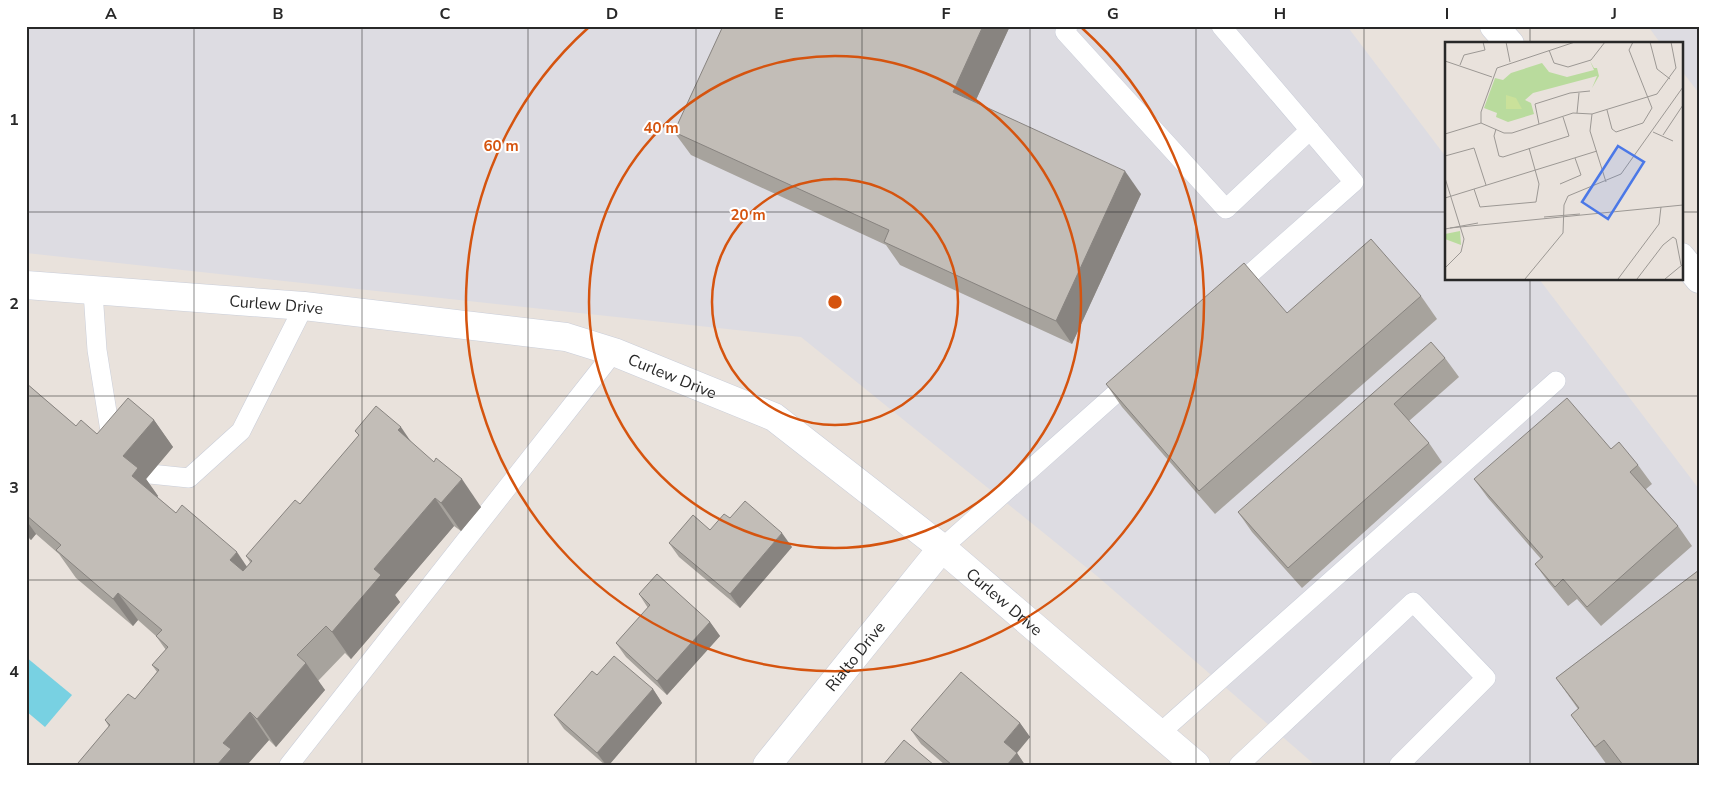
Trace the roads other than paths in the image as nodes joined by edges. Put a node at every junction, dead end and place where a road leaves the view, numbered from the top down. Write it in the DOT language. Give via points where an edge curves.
graph roads {
  1 [pos="1068,26"];
  2 [pos="1221,26"];
  3 [pos="1494,26"];
  4 [pos="1517,26"];
  5 [pos="1508,42"];
  6 [pos="1526,42"];
  7 [pos="1310,130"];
  8 [pos="1682,258"];
  9 [pos="1699,279"];
  10 [pos="26,285"];
  11 [pos="93,292"];
  12 [pos="1221,300"];
  13 [pos="304,306"];
  14 [pos="614,352"];
  15 [pos="1147,366"];
  16 [pos="1556,381"];
  17 [pos="122,454"];
  18 [pos="150,474"];
  19 [pos="942,548"];
  20 [pos="1160,734"];
  21 [pos="289,765"];
  22 [pos="767,765"];
  23 [pos="1196,765"];
  24 [pos="1239,765"];
  25 [pos="1399,765"];
  1 -- 7 [label="lane" via="1065,32 1226,209"];
  2 -- 7 [label="lane"];
  3 -- 5 [label="street"];
  4 -- 6 [label="street"];
  7 -- 12 [label="lane" via="1354,182"];
  8 -- 9 [label="street"];
  10 -- 11 [label="street, Curlew Drive"];
  11 -- 13 [label="street, Curlew Drive"];
  11 -- 17 [label="lane" via="97,350 111,437"];
  13 -- 14 [label="street, Curlew Drive" via="566,337"];
  13 -- 18 [label="lane" via="241,430 189,478"];
  14 -- 19 [label="street, Curlew Drive" via="774,418"];
  14 -- 21 [label="lane"];
  15 -- 19 [label="lane"];
  16 -- 20 [label="lane"];
  19 -- 20 [label="street, Curlew Drive"];
  19 -- 22 [label="street, Rialto Drive"];
  20 -- 23 [label="street, Curlew Drive"];
  24 -- 25 [label="lane" via="1413,602 1486,678"];
}
